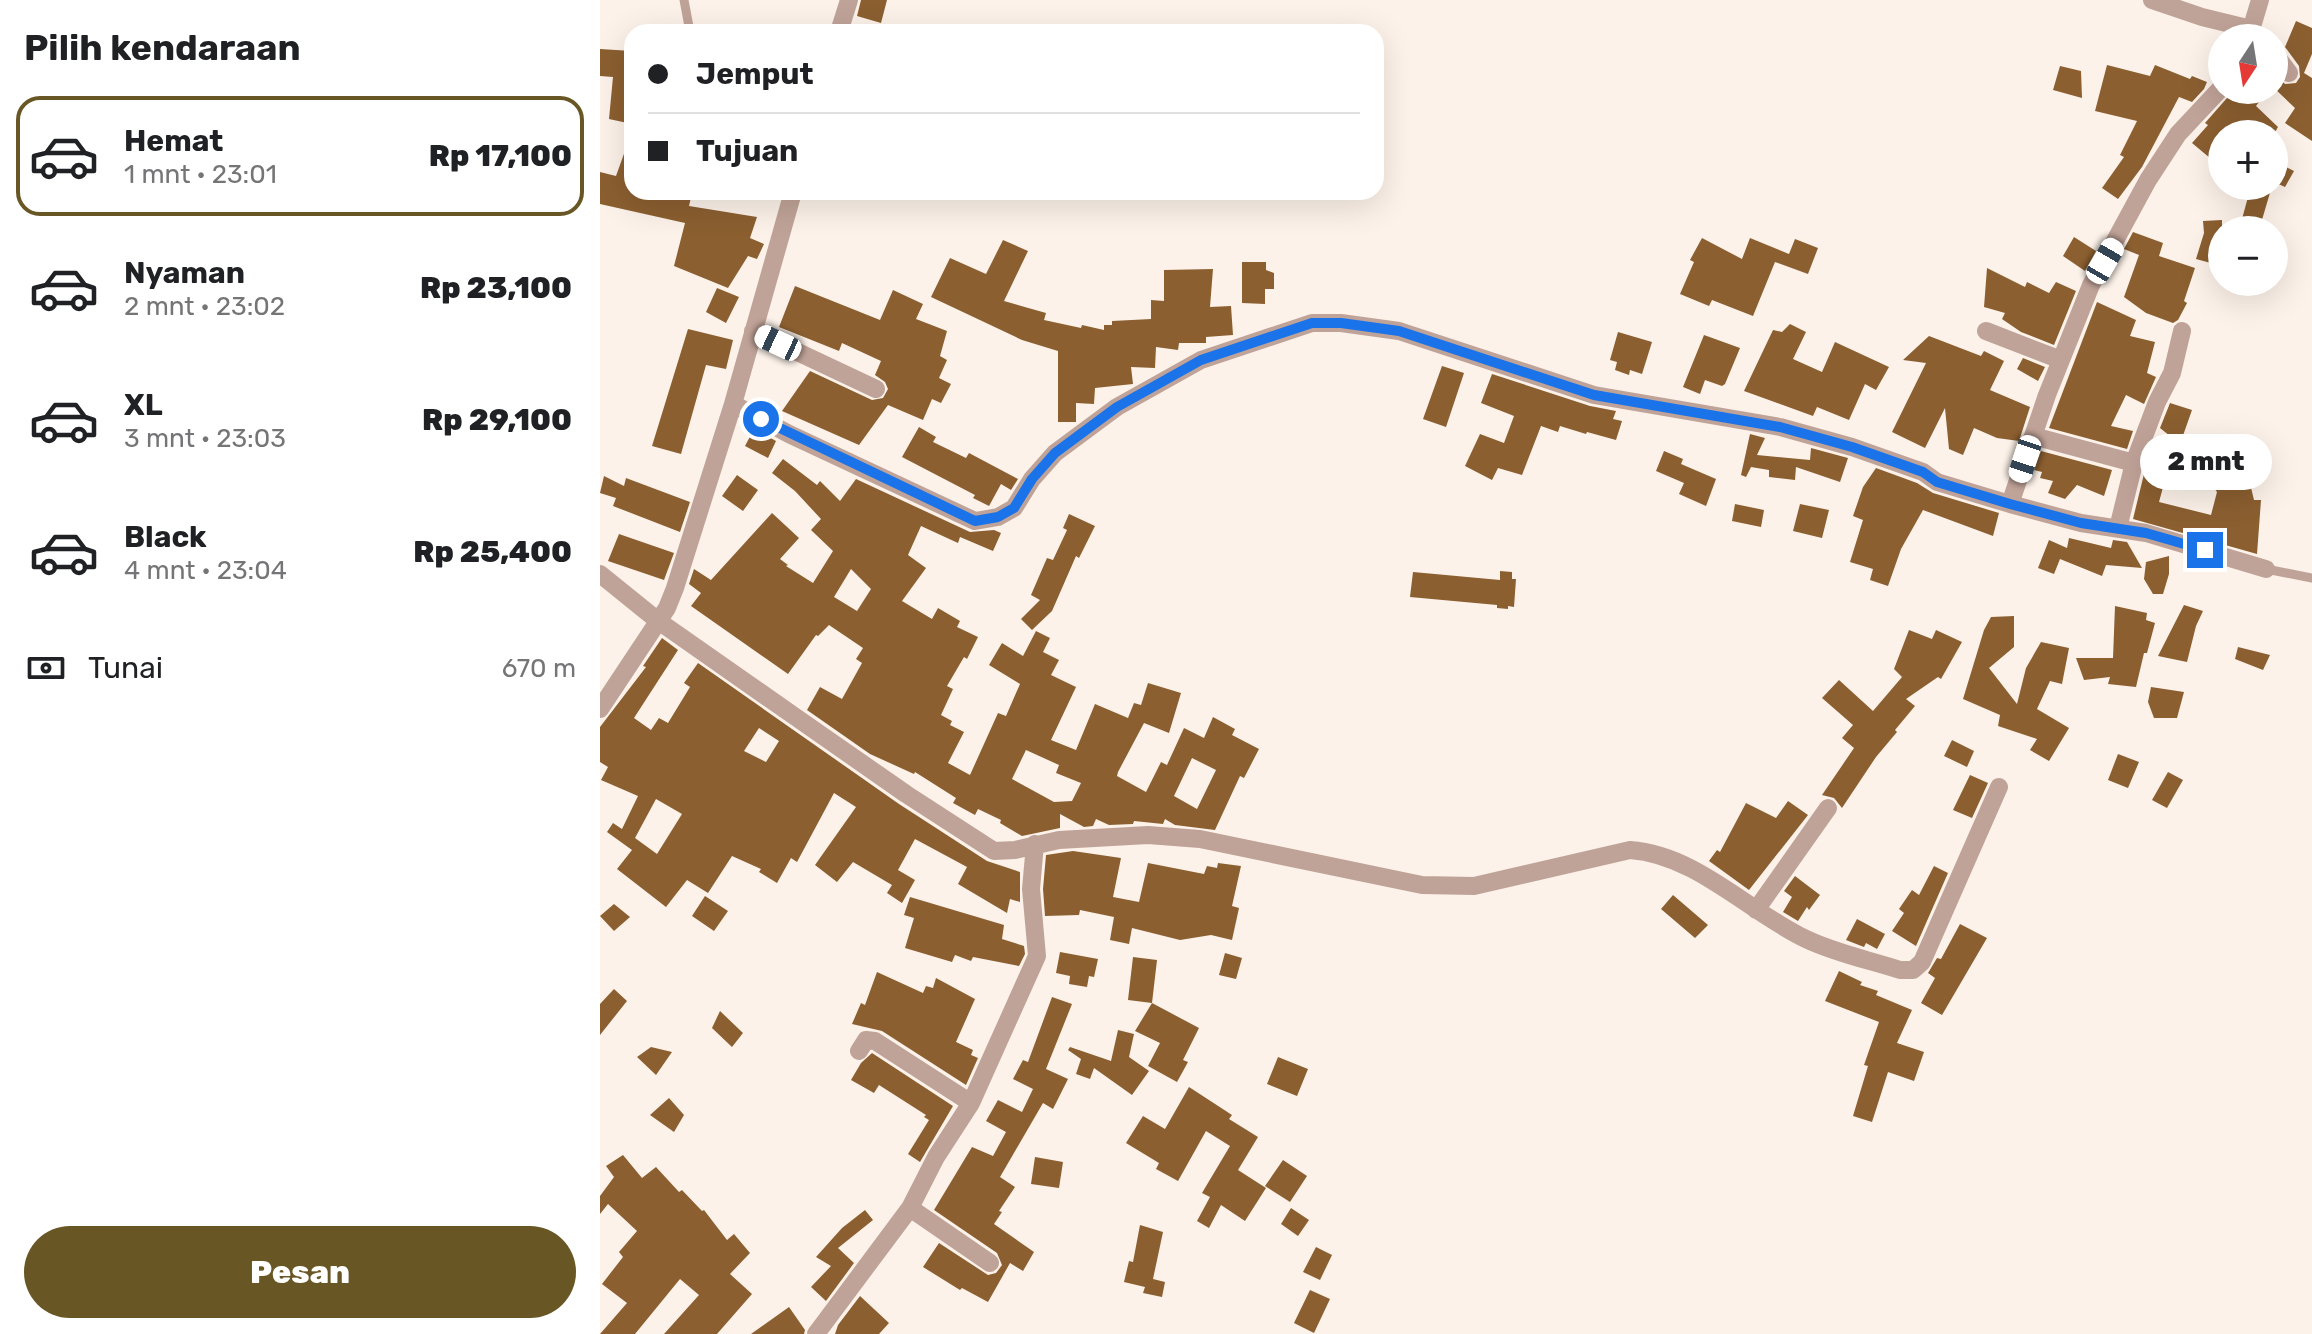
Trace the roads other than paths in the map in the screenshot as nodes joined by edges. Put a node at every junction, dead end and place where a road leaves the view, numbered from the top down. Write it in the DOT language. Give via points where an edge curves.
graph roads {
  1 [pos="684,0"];
  2 [pos="849,0"];
  3 [pos="2152,0"];
  4 [pos="2260,0"];
  5 [pos="688,24"];
  6 [pos="842,24"];
  7 [pos="2225,24"];
  8 [pos="2257,24"];
  9 [pos="2208,102"];
  10 [pos="791,200"];
  11 [pos="753,331"];
  12 [pos="1986,331"];
  13 [pos="2182,331"];
  14 [pos="2061,360"];
  15 [pos="876,389"];
  16 [pos="733,404"];
  17 [pos="2033,436"];
  18 [pos="2134,463"];
  19 [pos="2010,504"];
  20 [pos="2118,528"];
  21 [pos="2266,569"];
  22 [pos="600,574"];
  23 [pos="2312,578"];
  24 [pos="657,620"];
  25 [pos="600,709"];
  26 [pos="1999,787"];
  27 [pos="1828,808"];
  28 [pos="1035,844"];
  29 [pos="1756,910"];
  30 [pos="859,1051"];
  31 [pos="971,1103"];
  32 [pos="910,1208"];
  33 [pos="990,1263"];
  34 [pos="816,1334"];
  1 -- 5 [label="lane"];
  2 -- 6 [label="street"];
  3 -- 7 [label="street"];
  4 -- 8 [label="street"];
  9 -- 14 [label="street" via="2178,134 2148,180 2091,285"];
  10 -- 11 [label="street"];
  11 -- 15 [label="street"];
  11 -- 16 [label="street"];
  12 -- 14 [label="street"];
  13 -- 18 [label="street" via="2172,373"];
  14 -- 17 [label="street"];
  16 -- 19 [label="street" via="975,521 987,520 1014,508 1055,453 1117,407 1201,360 1312,323 1341,323 1399,331 1594,395 1780,427"];
  16 -- 24 [label="street" via="675,588"];
  17 -- 18 [label="street"];
  17 -- 19 [label="street"];
  18 -- 20 [label="street"];
  19 -- 20 [label="street"];
  20 -- 21 [label="street"];
  21 -- 23 [label="lane"];
  22 -- 24 [label="street"];
  24 -- 25 [label="street"];
  24 -- 28 [label="street" via="980,843 994,851"];
  26 -- 29 [label="street" via="1941,922 1913,970 1807,940"];
  27 -- 29 [label="street"];
  28 -- 29 [label="street" via="1148,835 1200,839 1422,885 1474,886 1630,850 1648,851 1698,872"];
  28 -- 31 [label="street" via="1031,889 1037,956"];
  30 -- 31 [label="street" via="866,1040 875,1041"];
  31 -- 32 [label="street"];
  32 -- 33 [label="street"];
  32 -- 34 [label="street"];
}
